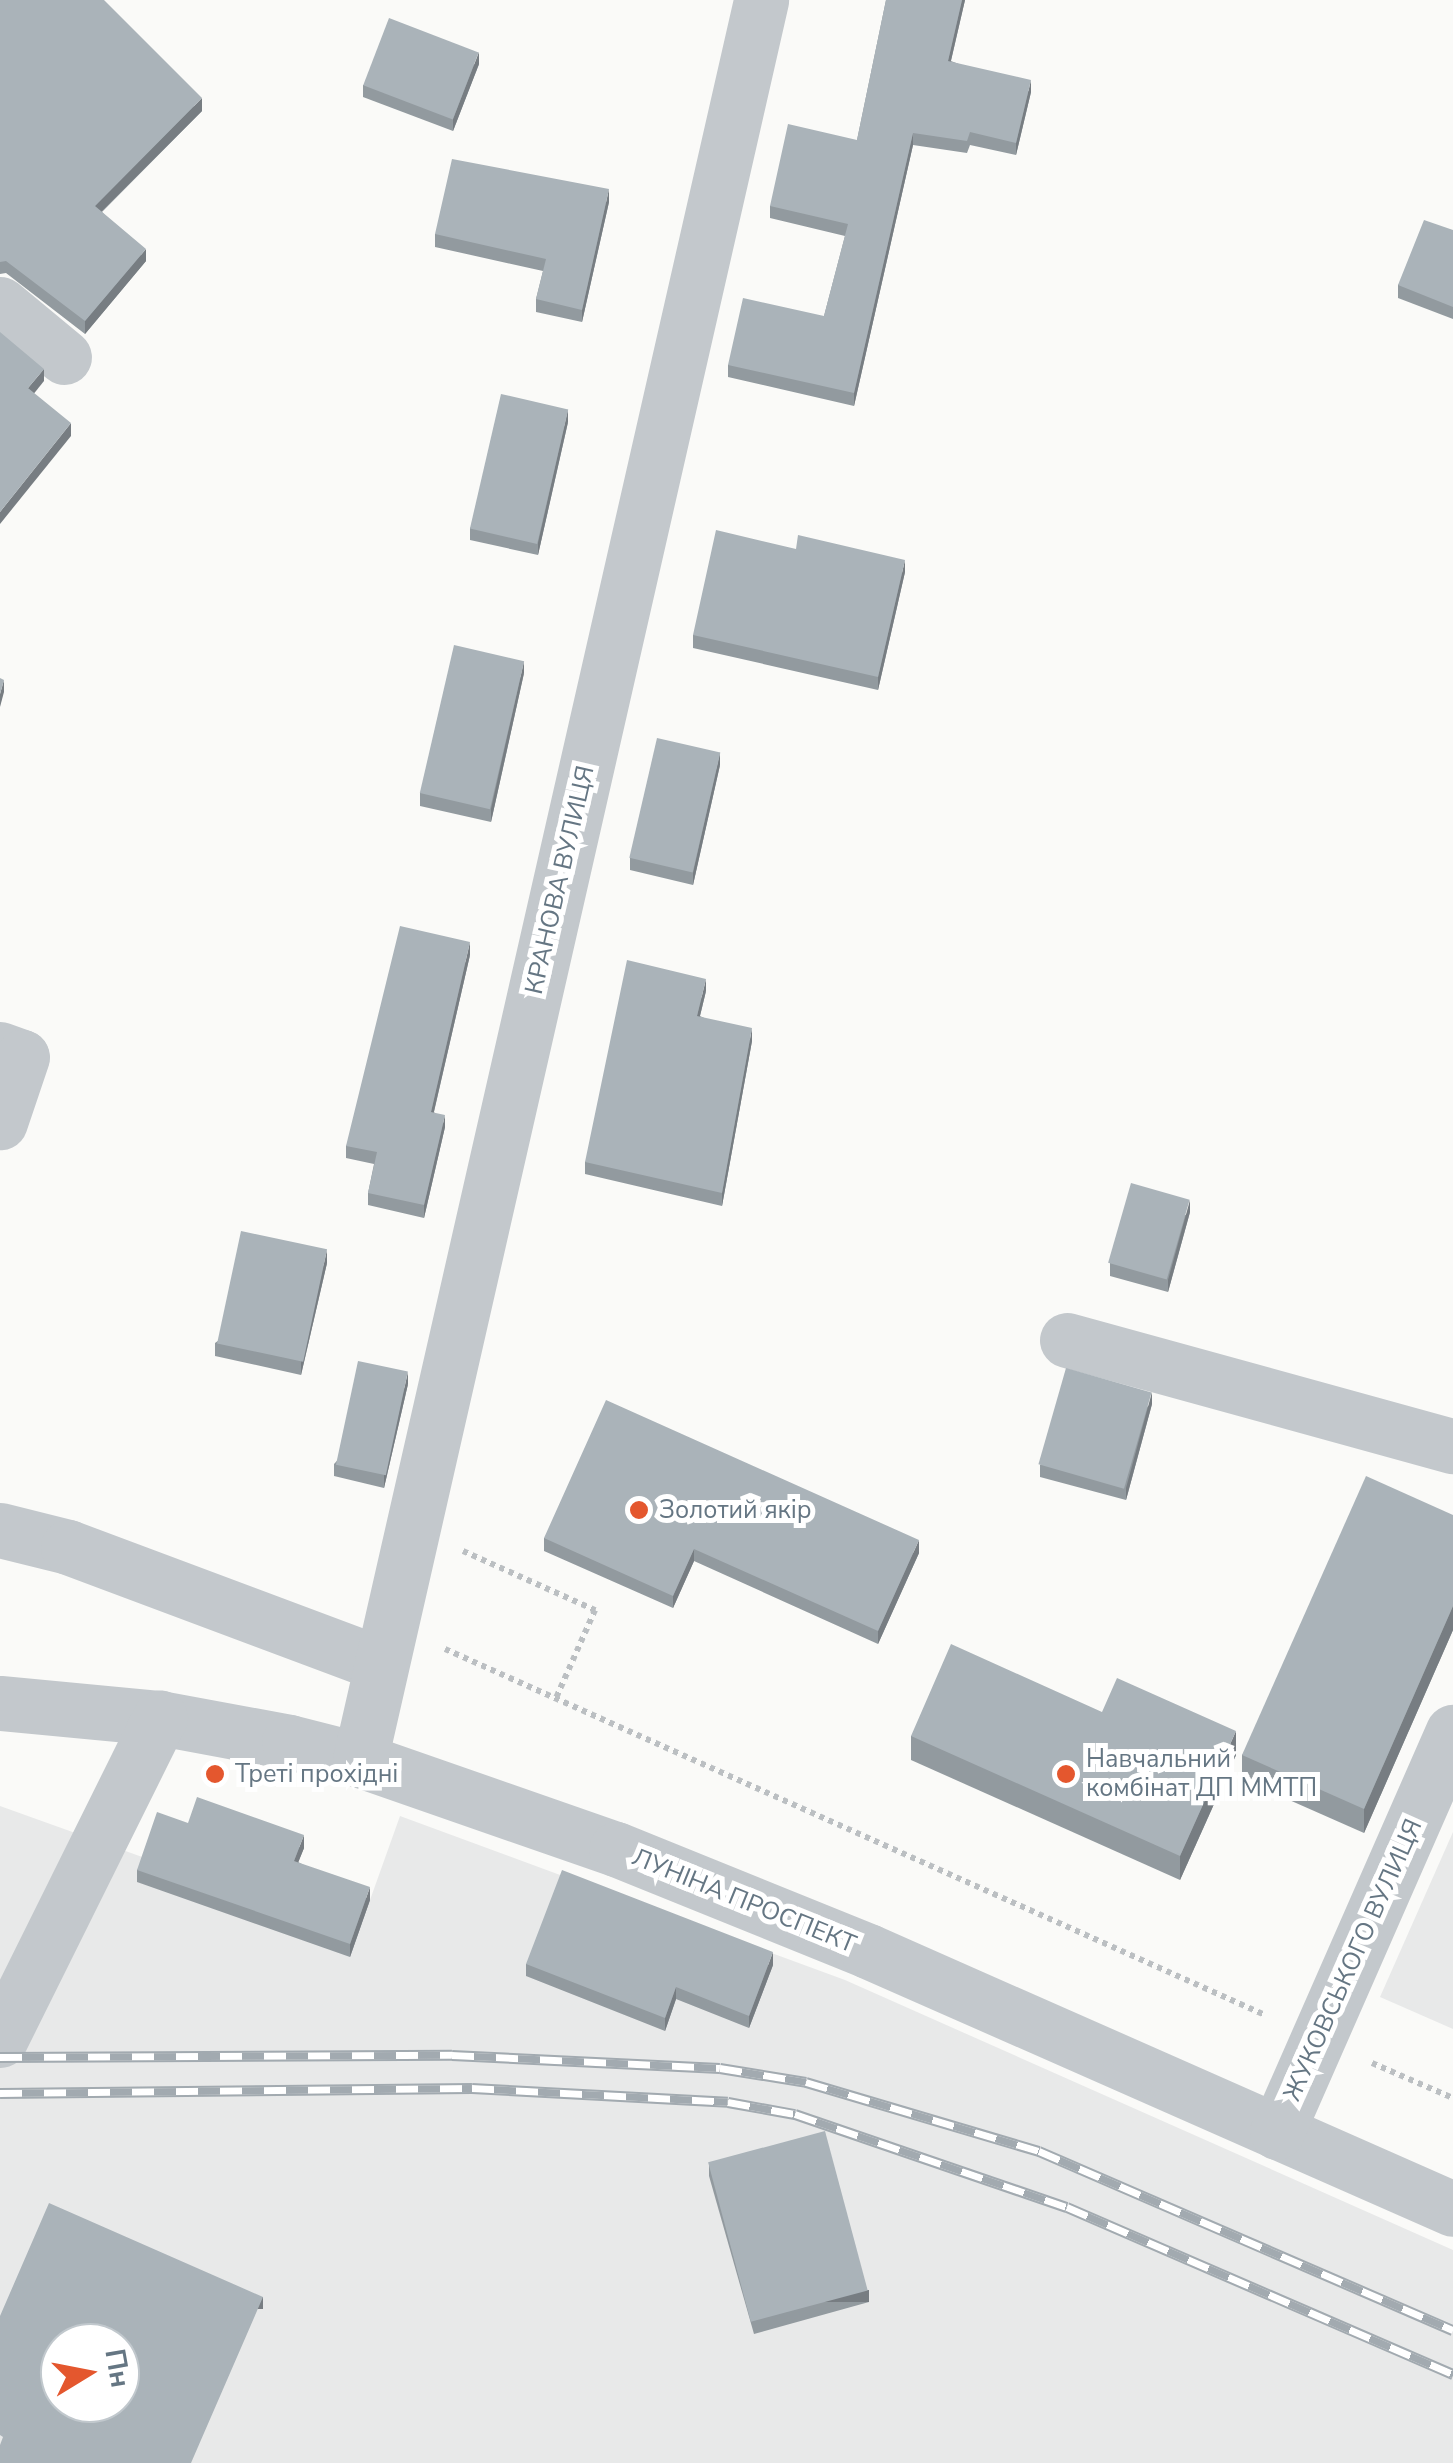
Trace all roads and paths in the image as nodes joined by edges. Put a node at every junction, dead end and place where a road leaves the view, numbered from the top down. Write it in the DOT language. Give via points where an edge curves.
graph roads {
  1 [pos="761,0"];
  2 [pos="0,304"];
  3 [pos="64,357"];
  4 [pos="0,1049"];
  5 [pos="0,1122"];
  6 [pos="1067,1340"];
  7 [pos="1453,1446"];
  8 [pos="412,1528"];
  9 [pos="0,1530"];
  10 [pos="386,1644"];
  11 [pos="556,1698"];
  12 [pos="0,1702"];
  13 [pos="160,1718"];
  14 [pos="1453,1732"];
  15 [pos="360,1760"];
  16 [pos="1431,1842"];
  17 [pos="1318,2039"];
  18 [pos="0,2040"];
  19 [pos="1453,2098"];
  20 [pos="1277,2132"];
  21 [pos="1453,2210"];
  1 -- 8 [label="street, КРАНОВА ВУЛИЦЯ"];
  2 -- 3 [label="street"];
  4 -- 5 [label="street" via="22,1057"];
  6 -- 7 [label="street"];
  8 -- 10 [label="street, КРАНОВА ВУЛИЦЯ"];
  8 -- 11 [label="path" via="595,1610"];
  9 -- 10 [label="street"];
  10 -- 11 [label="path"];
  10 -- 15 [label="street, КРАНОВА ВУЛИЦЯ"];
  11 -- 17 [label="path"];
  12 -- 13 [label="street, ЛУНІНА ПРОСПЕКТ"];
  13 -- 15 [label="street, ЛУНІНА ПРОСПЕКТ"];
  13 -- 18 [label="street"];
  14 -- 16 [label="street, ЖУКОВСЬКОГО ВУЛИЦЯ"];
  15 -- 20 [label="street, ЛУНІНА ПРОСПЕКТ" via="616,1849 868,1951"];
  16 -- 17 [label="street, ЖУКОВСЬКОГО ВУЛИЦЯ"];
  17 -- 19 [label="path"];
  17 -- 20 [label="street, ЖУКОВСЬКОГО ВУЛИЦЯ"];
  20 -- 21 [label="street, ЛУНІНА ПРОСПЕКТ"];
}
